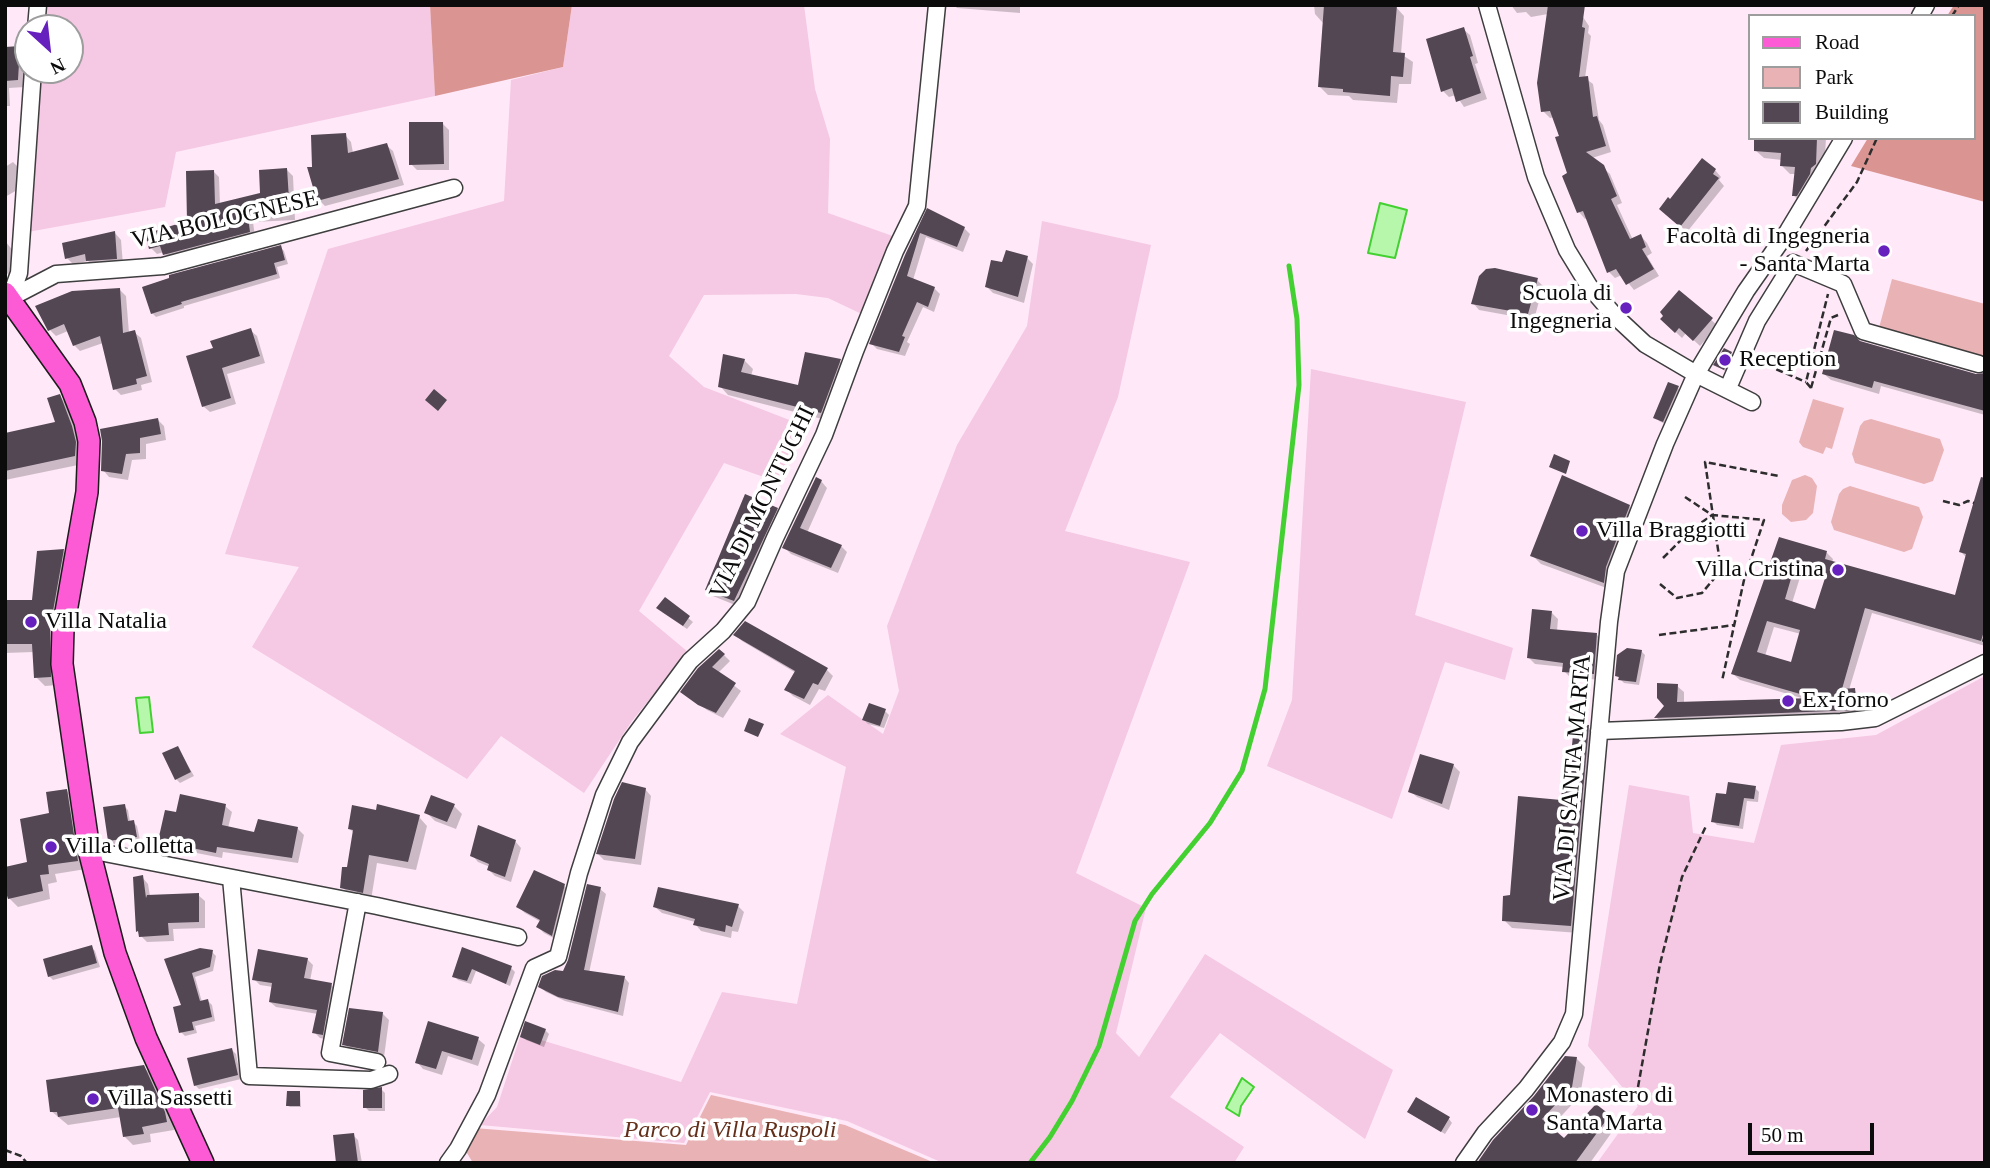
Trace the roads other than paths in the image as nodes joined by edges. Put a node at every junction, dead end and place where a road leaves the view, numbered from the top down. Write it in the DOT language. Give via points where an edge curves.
graph roads {
  1 [pos="937,5"];
  2 [pos="1487,5"];
  3 [pos="32,84"];
  4 [pos="1843,140"];
  5 [pos="454,188"];
  6 [pos="7,296"];
  7 [pos="1979,364"];
  8 [pos="1696,374"];
  9 [pos="1728,388"];
  10 [pos="1752,402"];
  11 [pos="1985,663"];
  12 [pos="1599,731"];
  13 [pos="89,850"];
  14 [pos="231,878"];
  15 [pos="358,902"];
  16 [pos="518,937"];
  17 [pos="203,1163"];
  18 [pos="448,1163"];
  19 [pos="1464,1163"];
  1 -- 18 [label="street, VIA DI MONTUGHI" via="917,206 824,435 747,602 690,661 630,742 604,795 558,957 534,968 487,1095"];
  2 -- 8 [label="street" via="1536,177 1567,250 1589,286 1625,326 1645,344"];
  3 -- 6 [label="street" via="19,273"];
  4 -- 8 [label="street, VIA DI SANTA MARTA"];
  5 -- 6 [label="street, VIA BOLOGNESE" via="163,266 56,274"];
  6 -- 13 [label="main road" via="70,384 89,440 87,492 63,629 62,664"];
  7 -- 9 [label="street" via="1863,331 1843,284 1793,263 1757,321"];
  8 -- 9 [label="street"];
  8 -- 12 [label="street, VIA DI SANTA MARTA" via="1616,571"];
  9 -- 10 [label="street"];
  11 -- 12 [label="street" via="1875,718"];
  12 -- 19 [label="street, VIA DI SANTA MARTA" via="1572,1024 1526,1089"];
  13 -- 14 [label="street"];
  13 -- 17 [label="main road" via="115,953 146,1038"];
  14 -- 15 [label="street"];
  14 -- 15 [label="street" via="249,1076 371,1080 383,1068 330,1054"];
  15 -- 16 [label="street"];
}
